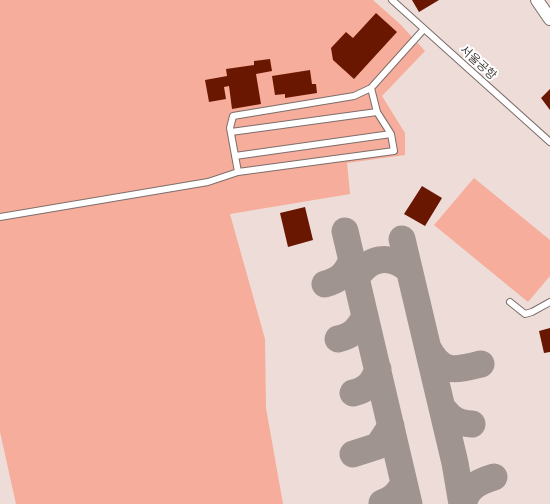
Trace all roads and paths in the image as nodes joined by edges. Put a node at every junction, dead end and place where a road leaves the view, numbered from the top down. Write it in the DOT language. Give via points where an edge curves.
graph roads {
  1 [pos="392,0"];
  2 [pos="537,0"];
  3 [pos="550,19"];
  4 [pos="424,29"];
  5 [pos="371,88"];
  6 [pos="377,112"];
  7 [pos="230,132"];
  8 [pos="391,134"];
  9 [pos="550,142"];
  10 [pos="235,156"];
  11 [pos="238,172"];
  12 [pos="0,217"];
  13 [pos="510,302"];
  14 [pos="550,302"];
  1 -- 4 [label="lane, 서울공항"];
  2 -- 3 [label="street"];
  4 -- 5 [label="lane"];
  4 -- 9 [label="lane, 서울공항"];
  5 -- 6 [label="lane"];
  5 -- 7 [label="lane" via="339,100 233,116"];
  6 -- 7 [label="lane"];
  6 -- 8 [label="lane"];
  7 -- 10 [label="lane"];
  8 -- 10 [label="lane"];
  8 -- 11 [label="lane" via="394,151"];
  10 -- 11 [label="lane"];
  11 -- 12 [label="lane" via="208,182"];
  13 -- 14 [label="lane" via="525,314"];
}
